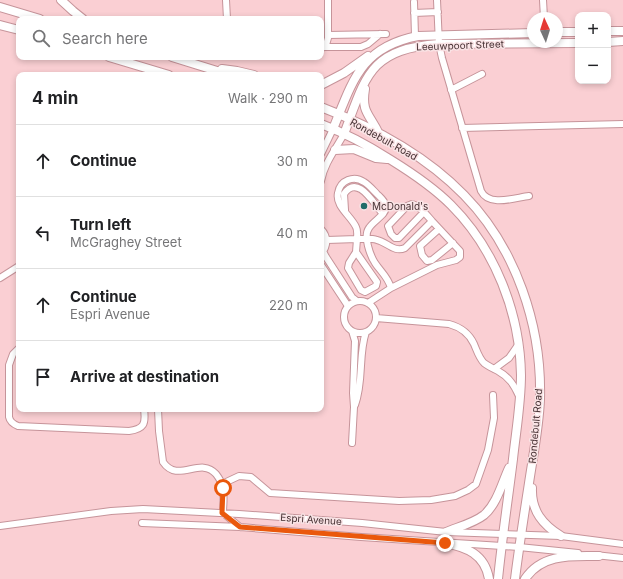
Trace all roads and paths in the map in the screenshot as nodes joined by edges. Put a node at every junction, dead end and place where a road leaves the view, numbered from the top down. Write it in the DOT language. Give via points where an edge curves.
graph roads {
  1 [pos="61,0"];
  2 [pos="226,0"];
  3 [pos="328,0"];
  4 [pos="437,0"];
  5 [pos="543,0"];
  6 [pos="414,2"];
  7 [pos="0,7"];
  8 [pos="438,12"];
  9 [pos="544,12"];
  10 [pos="414,13"];
  11 [pos="30,16"];
  12 [pos="79,16"];
  13 [pos="227,16"];
  14 [pos="0,25"];
  15 [pos="16,29"];
  16 [pos="611,31"];
  17 [pos="623,31"];
  18 [pos="563,32"];
  19 [pos="575,32"];
  20 [pos="527,33"];
  21 [pos="328,35"];
  22 [pos="415,36"];
  23 [pos="439,39"];
  24 [pos="623,41"];
  25 [pos="563,42"];
  26 [pos="575,42"];
  27 [pos="611,42"];
  28 [pos="527,43"];
  29 [pos="324,46"];
  30 [pos="324,47"];
  31 [pos="377,52"];
  32 [pos="119,60"];
  33 [pos="182,60"];
  34 [pos="210,68"];
  35 [pos="159,72"];
  36 [pos="221,72"];
  37 [pos="241,72"];
  38 [pos="482,74"];
  39 [pos="367,78"];
  40 [pos="324,84"];
  41 [pos="451,90"];
  42 [pos="324,109"];
  43 [pos="339,114"];
  44 [pos="350,119"];
  45 [pos="623,124"];
  46 [pos="324,125"];
  47 [pos="462,128"];
  48 [pos="333,129"];
  49 [pos="344,134"];
  50 [pos="379,134"];
  51 [pos="324,148"];
  52 [pos="335,150"];
  53 [pos="390,159"];
  54 [pos="324,171"];
  55 [pos="529,196"];
  56 [pos="424,212"];
  57 [pos="432,221"];
  58 [pos="439,229"];
  59 [pos="324,232"];
  60 [pos="357,239"];
  61 [pos="367,239"];
  62 [pos="327,240"];
  63 [pos="453,243"];
  64 [pos="324,247"];
  65 [pos="356,252"];
  66 [pos="324,254"];
  67 [pos="16,268"];
  68 [pos="324,270"];
  69 [pos="0,278"];
  70 [pos="391,288"];
  71 [pos="358,301"];
  72 [pos="368,303"];
  73 [pos="348,306"];
  74 [pos="376,318"];
  75 [pos="352,331"];
  76 [pos="366,332"];
  77 [pos="518,345"];
  78 [pos="16,351"];
  79 [pos="494,369"];
  80 [pos="493,395"];
  81 [pos="520,398"];
  82 [pos="354,407"];
  83 [pos="144,412"];
  84 [pos="158,412"];
  85 [pos="352,443"];
  86 [pos="513,457"];
  87 [pos="533,457"];
  88 [pos="222,484"];
  89 [pos="222,513"];
  90 [pos="142,523"];
  91 [pos="0,526"];
  92 [pos="240,527"];
  93 [pos="446,532"];
  94 [pos="503,534"];
  95 [pos="520,535"];
  96 [pos="561,536"];
  97 [pos="445,543"];
  98 [pos="623,544"];
  99 [pos="502,546"];
  100 [pos="519,547"];
  101 [pos="599,556"];
  102 [pos="623,558"];
  103 [pos="489,579"];
  104 [pos="498,579"];
  105 [pos="515,579"];
  106 [pos="525,579"];
  1 -- 12 [label="main road"];
  2 -- 13 [label="street"];
  3 -- 21 [label="street"];
  4 -- 8 [label="street"];
  5 -- 9 [label="street"];
  6 -- 10 [label="street"];
  7 -- 11 [label="main road"];
  8 -- 10 [label="street"];
  8 -- 23 [label="street"];
  10 -- 22 [label="street"];
  14 -- 15 [label="main road"];
  16 -- 17 [label="main road"];
  18 -- 19 [label="main road"];
  20 -- 23 [label="main road, Leeuwpoort Street"];
  21 -- 29 [label="street"];
  21 -- 30 [label="street" via="383,34 361,47"];
  22 -- 23 [label="main road, Leeuwpoort Street"];
  22 -- 31 [label="main road, Leeuwpoort Street" via="389,44"];
  23 -- 28 [label="main road, Leeuwpoort Street"];
  23 -- 39 [label="main road, Leeuwpoort Street" via="396,52 378,64"];
  23 -- 41 [label="street"];
  24 -- 27 [label="main road"];
  25 -- 26 [label="main road, Leeuwpoort Street"];
  31 -- 40 [label="main road"];
  31 -- 43 [label="main road, Leeuwpoort Street" via="356,77"];
  32 -- 35 [label="main road"];
  33 -- 34 [label="main road"];
  34 -- 36 [label="main road"];
  34 -- 37 [label="main road"];
  38 -- 41 [label="street"];
  39 -- 44 [label="main road, Leeuwpoort Street"];
  39 -- 50 [label="main road" via="364,106"];
  41 -- 47 [label="street"];
  42 -- 43 [label="main road, Rondebult Road"];
  43 -- 44 [label="main road, Rondebult Road"];
  43 -- 48 [label="main road, Leeuwpoort Street"];
  44 -- 49 [label="main road, Leeuwpoort Street"];
  44 -- 50 [label="main road, Rondebult Road"];
  45 -- 47 [label="street"];
  46 -- 48 [label="main road, Rondebult Road"];
  47 -- 55 [label="street" via="483,196 493,200"];
  48 -- 49 [label="main road, Rondebult Road"];
  48 -- 51 [label="street"];
  49 -- 52 [label="street"];
  49 -- 53 [label="main road, Rondebult Road"];
  50 -- 87 [label="main road, Rondebult Road" via="422,160 464,195 487,222 508,256 527,303 537,350 540,400"];
  52 -- 53 [label="main road" via="354,149 376,158"];
  52 -- 54 [label="street"];
  53 -- 77 [label="main road, Rondebult Road" via="434,190 452,206 468,226 494,265 503,286 516,327"];
  56 -- 56 [label="street" via="399,238 395,238 389,230 388,226 407,206 416,205"];
  56 -- 57 [label="street"];
  57 -- 58 [label="street"];
  57 -- 61 [label="street" via="400,250 375,239"];
  58 -- 63 [label="street"];
  58 -- 63 [label="street" via="420,246 427,261 432,260"];
  59 -- 62 [label="street"];
  60 -- 61 [label="street"];
  60 -- 61 [label="street" via="356,226 338,202 338,191 344,182 357,179 363,181 383,200 386,208 369,228"];
  60 -- 62 [label="street"];
  60 -- 65 [label="street"];
  61 -- 70 [label="street" via="372,256"];
  62 -- 64 [label="street"];
  63 -- 70 [label="street" via="460,251 460,257 456,260 437,265"];
  65 -- 65 [label="street" via="348,268 361,290 365,292 376,286 377,282"];
  66 -- 71 [label="street"];
  67 -- 69 [label="street"];
  68 -- 73 [label="street"];
  70 -- 72 [label="street"];
  71 -- 72 [label="street"];
  71 -- 73 [label="street"];
  72 -- 74 [label="street" via="375,311"];
  73 -- 75 [label="street" via="344,320"];
  74 -- 76 [label="street"];
  74 -- 79 [label="street" via="459,326 474,342 478,354 485,363"];
  75 -- 76 [label="street"];
  75 -- 82 [label="street" via="355,341"];
  76 -- 82 [label="street" via="359,394"];
  77 -- 79 [label="street" via="509,358"];
  77 -- 81 [label="main road, Rondebult Road"];
  78 -- 83 [label="street" via="9,365 9,417 10,422 18,426 129,430 143,425"];
  79 -- 81 [label="street" via="509,378"];
  80 -- 88 [label="street" via="494,418 488,450 476,484 455,496 399,501 270,493 251,478 239,476"];
  81 -- 86 [label="main road, Rondebult Road"];
  82 -- 85 [label="street"];
  84 -- 88 [label="street" via="160,445 165,464 175,471 207,468 214,472"];
  86 -- 93 [label="main road" via="489,510 479,518"];
  86 -- 94 [label="main road, Rondebult Road"];
  87 -- 95 [label="main road, Rondebult Road"];
  87 -- 96 [label="main road" via="532,494 535,509 542,522"];
  88 -- 89 [label="street"];
  89 -- 91 [label="street, Espri Avenue" via="143,509"];
  89 -- 92 [label="street"];
  89 -- 93 [label="street, Espri Avenue"];
  90 -- 92 [label="street"];
  92 -- 97 [label="street, Espri Avenue"];
  93 -- 94 [label="street, Espri Avenue"];
  94 -- 95 [label="street, Espri Avenue"];
  94 -- 99 [label="main road, Rondebult Road"];
  95 -- 96 [label="street, Espri Avenue"];
  95 -- 100 [label="main road, Rondebult Road"];
  96 -- 98 [label="street, Espri Avenue"];
  97 -- 99 [label="street, Espri Avenue"];
  97 -- 103 [label="main road" via="470,550 483,562"];
  99 -- 100 [label="street, Espri Avenue"];
  99 -- 104 [label="main road, Rondebult Road"];
  100 -- 101 [label="street, Espri Avenue"];
  100 -- 105 [label="main road, Rondebult Road"];
  101 -- 102 [label="street, Espri Avenue"];
  101 -- 106 [label="main road" via="560,557 549,560 536,567"];
}
